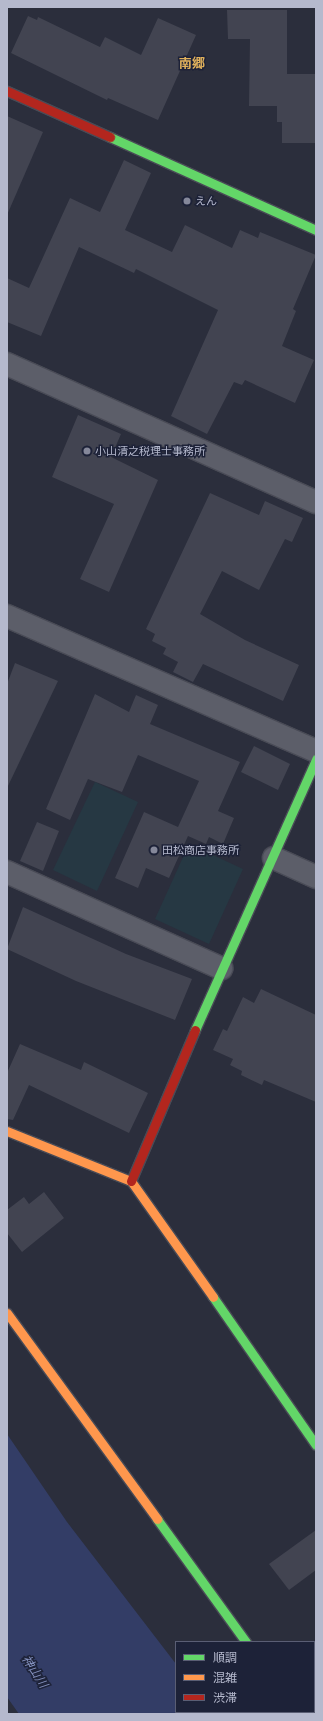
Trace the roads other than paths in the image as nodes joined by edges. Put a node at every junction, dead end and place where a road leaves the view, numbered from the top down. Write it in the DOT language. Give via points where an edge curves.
graph roads {
  1 [pos="7,91"];
  2 [pos="316,230"];
  3 [pos="7,364"];
  4 [pos="316,502"];
  5 [pos="7,616"];
  6 [pos="316,752"];
  7 [pos="316,759"];
  8 [pos="274,858"];
  9 [pos="7,872"];
  10 [pos="316,877"];
  11 [pos="221,968"];
  12 [pos="7,1131"];
  13 [pos="131,1181"];
  14 [pos="7,1313"];
  15 [pos="316,1444"];
  16 [pos="245,1641"];
  1 -- 2 [label="street"];
  3 -- 4 [label="street"];
  5 -- 6 [label="street"];
  7 -- 8 [label="street"];
  8 -- 10 [label="street"];
  8 -- 11 [label="street"];
  9 -- 11 [label="street"];
  11 -- 13 [label="street"];
  12 -- 13 [label="street"];
  13 -- 15 [label="street"];
  14 -- 16 [label="street"];
}
